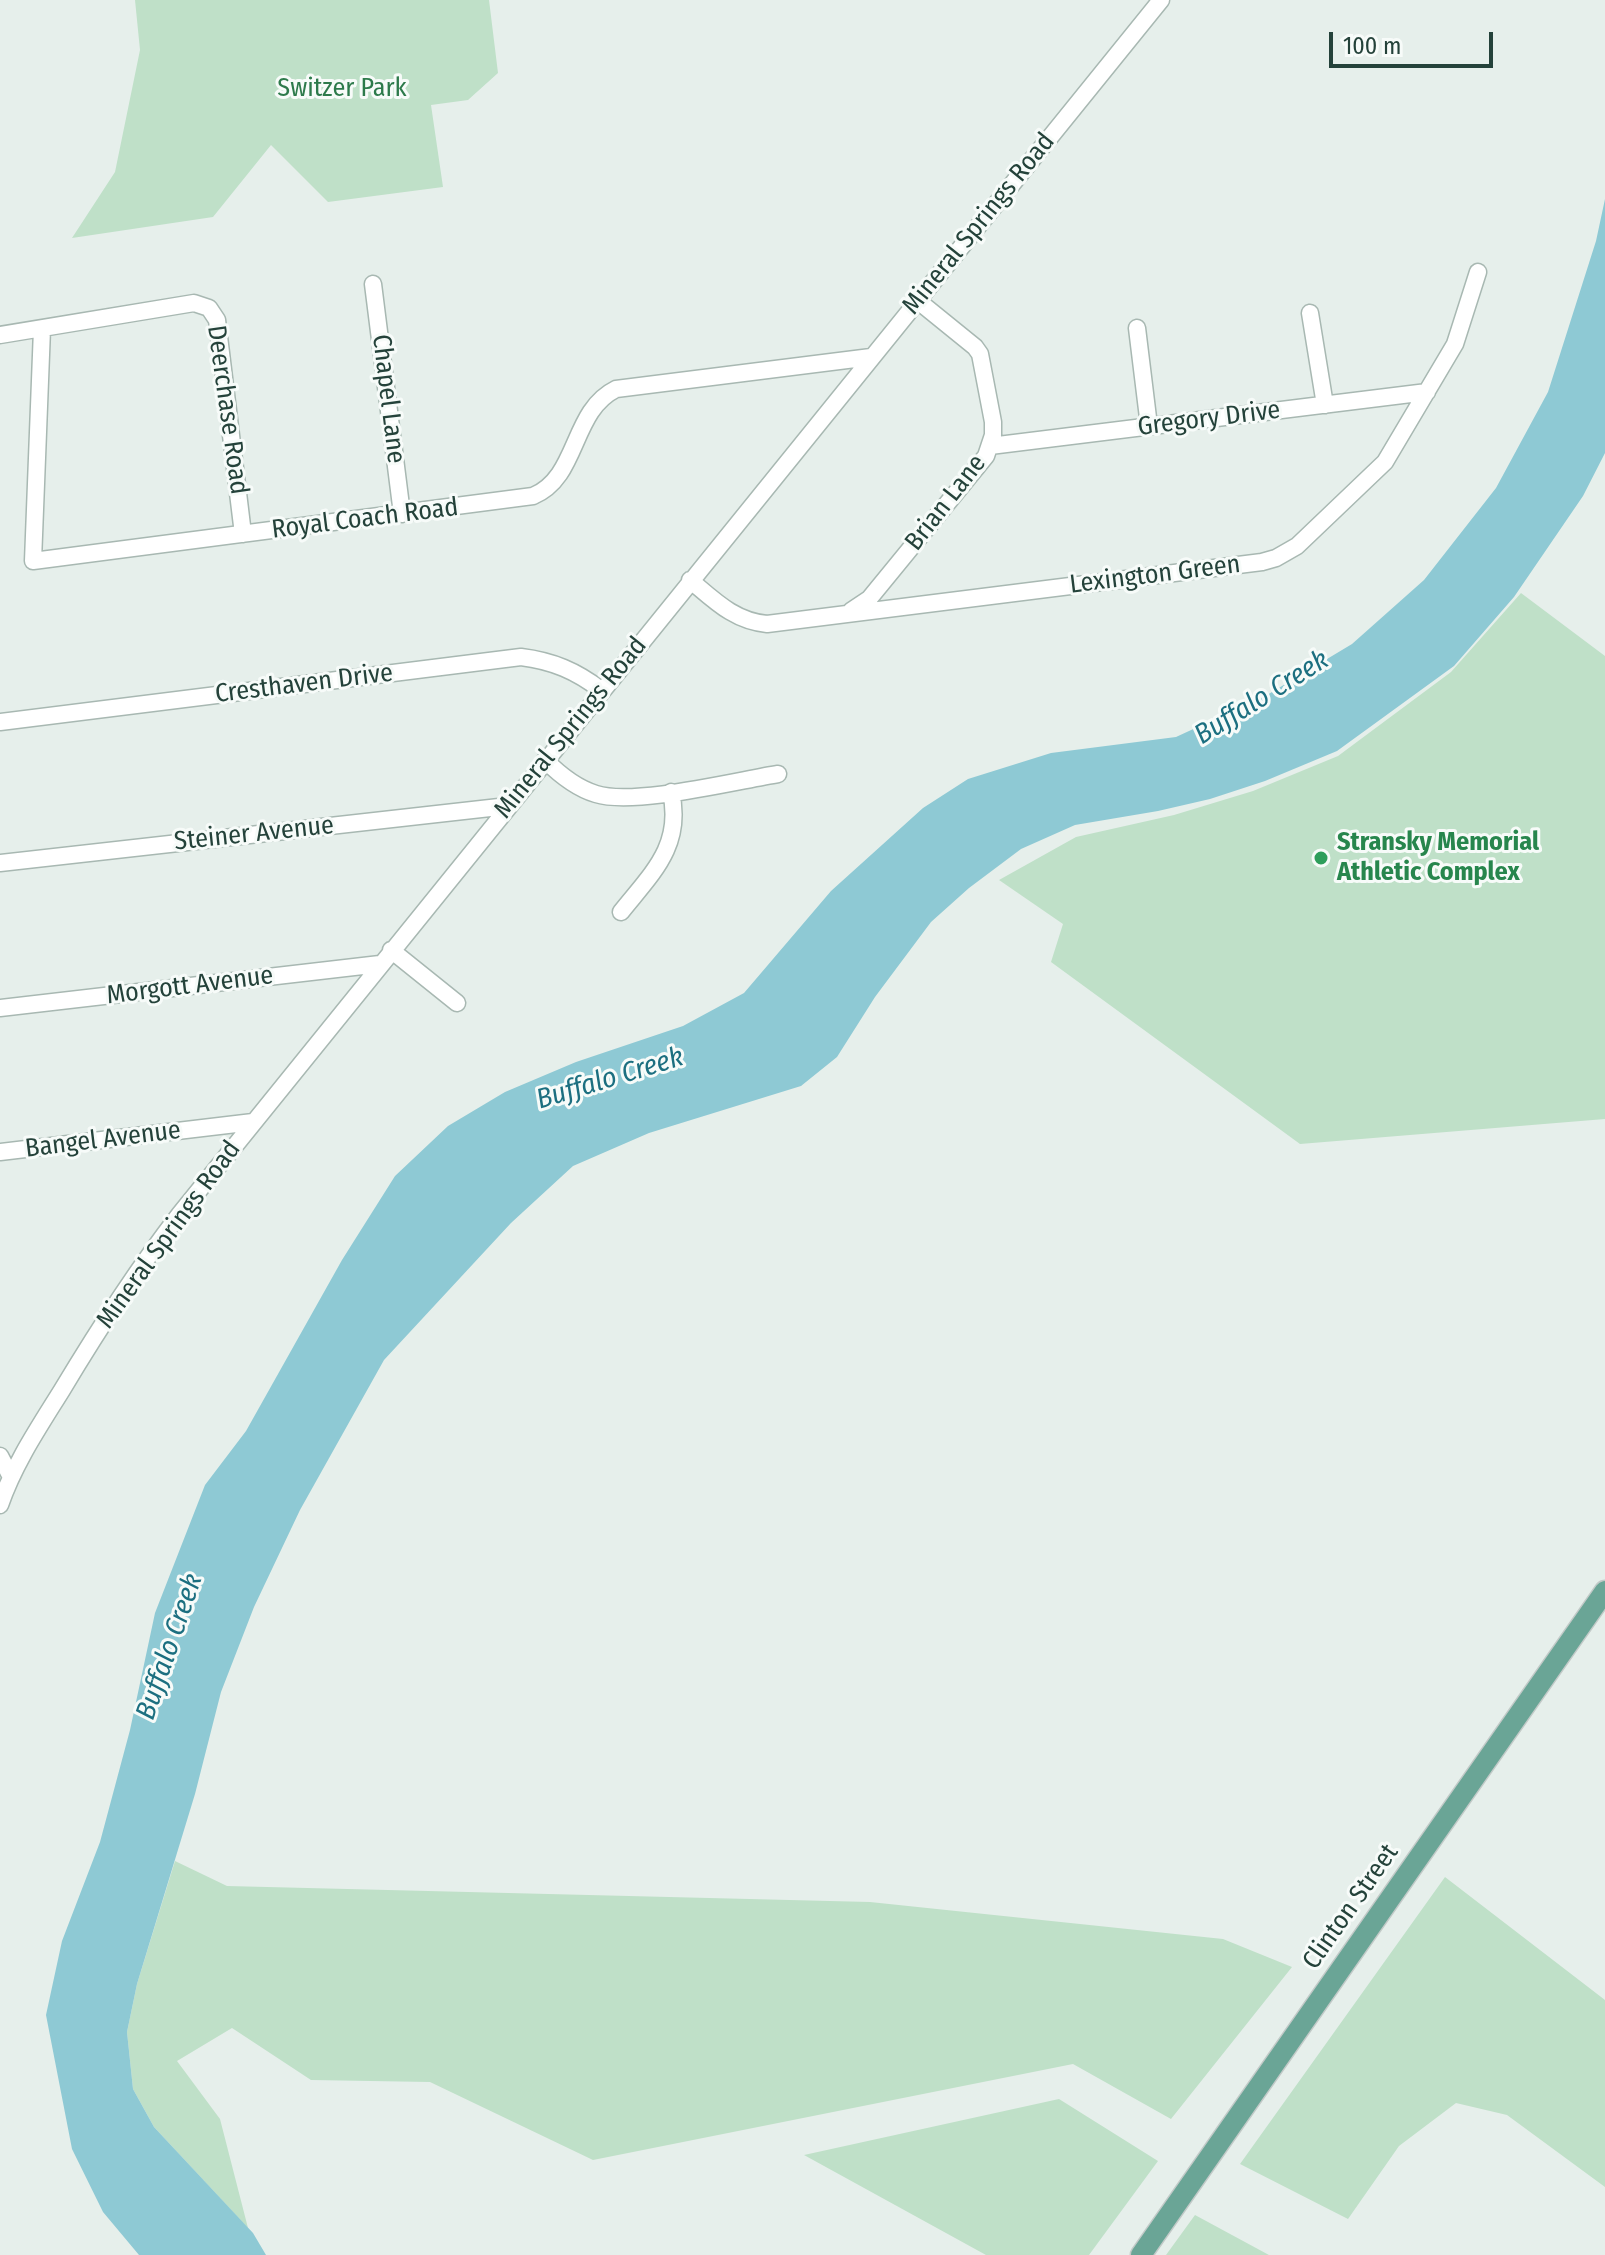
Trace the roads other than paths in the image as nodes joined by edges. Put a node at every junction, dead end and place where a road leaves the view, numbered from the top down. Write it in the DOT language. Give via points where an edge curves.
graph roads {
  1 [pos="1161,0"];
  2 [pos="1478,272"];
  3 [pos="373,284"];
  4 [pos="917,300"];
  5 [pos="1310,313"];
  6 [pos="1137,328"];
  7 [pos="42,329"];
  8 [pos="0,335"];
  9 [pos="871,357"];
  10 [pos="1427,392"];
  11 [pos="1325,405"];
  12 [pos="1149,426"];
  13 [pos="990,446"];
  14 [pos="402,514"];
  15 [pos="243,534"];
  16 [pos="690,580"];
  17 [pos="843,614"];
  18 [pos="601,690"];
  19 [pos="0,722"];
  20 [pos="545,760"];
  21 [pos="778,774"];
  22 [pos="671,792"];
  23 [pos="508,806"];
  24 [pos="0,863"];
  25 [pos="621,912"];
  26 [pos="386,957"];
  27 [pos="457,1003"];
  28 [pos="0,1008"];
  29 [pos="253,1122"];
  30 [pos="0,1152"];
  31 [pos="0,1456"];
  32 [pos="11,1477"];
  33 [pos="0,1505"];
  34 [pos="1605,1591"];
  35 [pos="1141,2255"];
  1 -- 4 [label="street, Mineral Springs Road"];
  2 -- 10 [label="street, Lexington Green" via="1455,344"];
  3 -- 14 [label="street, Chapel Lane"];
  4 -- 9 [label="street, Mineral Springs Road"];
  4 -- 13 [label="street, Brian Lane" via="980,354 993,422"];
  5 -- 11 [label="street"];
  6 -- 12 [label="street"];
  7 -- 8 [label="street, Deerchase Road"];
  7 -- 15 [label="street, Deerchase Road" via="194,303 209,308 217,320"];
  7 -- 15 [label="street, Royal Coach Road" via="33,561"];
  9 -- 14 [label="street, Royal Coach Road" via="616,389 594,405 554,484 544,491"];
  9 -- 16 [label="street, Mineral Springs Road"];
  10 -- 11 [label="street, Gregory Drive"];
  10 -- 17 [label="street, Lexington Green" via="1372,477 1297,546 1276,558"];
  11 -- 12 [label="street, Gregory Drive"];
  12 -- 13 [label="street, Gregory Drive"];
  13 -- 17 [label="street, Brian Lane" via="869,599"];
  14 -- 15 [label="street, Royal Coach Road"];
  16 -- 17 [label="street, Lexington Green" via="732,615 754,623"];
  16 -- 18 [label="street, Mineral Springs Road"];
  18 -- 19 [label="street, Cresthaven Drive" via="562,666 521,657"];
  18 -- 20 [label="street, Mineral Springs Road"];
  20 -- 22 [label="street" via="596,794 627,798"];
  20 -- 23 [label="street, Mineral Springs Road"];
  21 -- 22 [label="street"];
  22 -- 25 [label="street" via="675,822 667,850"];
  23 -- 24 [label="street, Steiner Avenue"];
  23 -- 26 [label="street, Mineral Springs Road"];
  26 -- 27 [label="street"];
  26 -- 28 [label="street, Morgott Avenue"];
  26 -- 29 [label="street, Mineral Springs Road"];
  29 -- 30 [label="street, Bangel Avenue"];
  29 -- 32 [label="street, Mineral Springs Road" via="146,1258"];
  31 -- 32 [label="street"];
  32 -- 33 [label="street, Mineral Springs Road"];
  34 -- 35 [label="main road, Clinton Street"];
}
